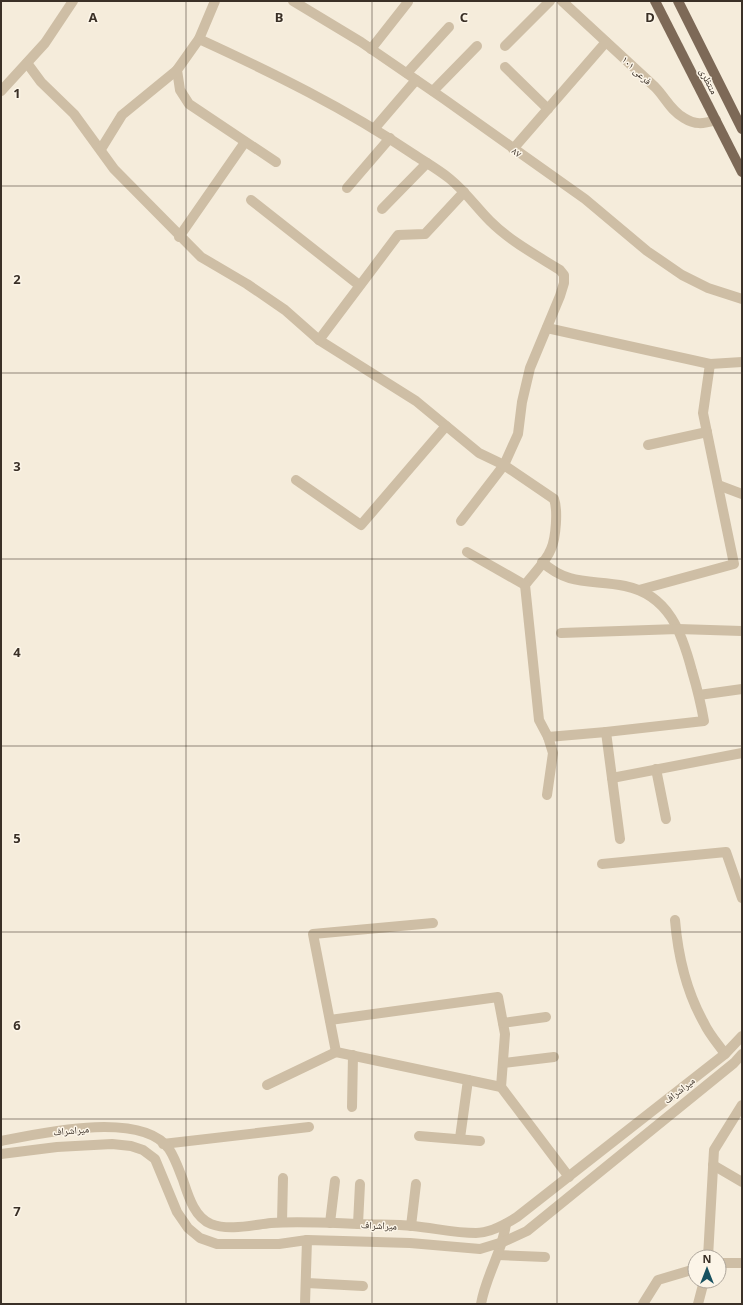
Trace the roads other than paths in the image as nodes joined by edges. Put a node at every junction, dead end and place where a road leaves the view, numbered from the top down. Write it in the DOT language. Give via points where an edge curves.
graph roads {
  1 [pos="73,1"];
  2 [pos="215,1"];
  3 [pos="293,1"];
  4 [pos="550,1"];
  5 [pos="562,1"];
  6 [pos="655,1"];
  7 [pos="678,1"];
  8 [pos="408,2"];
  9 [pos="448,27"];
  10 [pos="199,39"];
  11 [pos="606,42"];
  12 [pos="478,46"];
  13 [pos="505,46"];
  14 [pos="371,49"];
  15 [pos="27,63"];
  16 [pos="505,67"];
  17 [pos="177,70"];
  18 [pos="407,73"];
  19 [pos="416,80"];
  20 [pos="1,91"];
  21 [pos="433,91"];
  22 [pos="548,109"];
  23 [pos="716,120"];
  24 [pos="742,128"];
  25 [pos="374,129"];
  26 [pos="390,138"];
  27 [pos="245,142"];
  28 [pos="101,149"];
  29 [pos="513,149"];
  30 [pos="276,162"];
  31 [pos="427,163"];
  32 [pos="742,172"];
  33 [pos="347,188"];
  34 [pos="464,192"];
  35 [pos="251,200"];
  36 [pos="382,209"];
  37 [pos="179,237"];
  38 [pos="359,285"];
  39 [pos="742,299"];
  40 [pos="547,328"];
  41 [pos="319,340"];
  42 [pos="742,362"];
  43 [pos="710,364"];
  44 [pos="446,426"];
  45 [pos="707,432"];
  46 [pos="648,445"];
  47 [pos="504,465"];
  48 [pos="296,480"];
  49 [pos="718,485"];
  50 [pos="742,494"];
  51 [pos="461,521"];
  52 [pos="468,552"];
  53 [pos="542,562"];
  54 [pos="525,585"];
  55 [pos="639,590"];
  56 [pos="678,629"];
  57 [pos="742,631"];
  58 [pos="561,633"];
  59 [pos="742,689"];
  60 [pos="699,695"];
  61 [pos="606,732"];
  62 [pos="548,737"];
  63 [pos="742,753"];
  64 [pos="656,769"];
  65 [pos="612,778"];
  66 [pos="547,795"];
  67 [pos="666,819"];
  68 [pos="620,839"];
  69 [pos="602,864"];
  70 [pos="742,898"];
  71 [pos="675,920"];
  72 [pos="433,923"];
  73 [pos="546,1017"];
  74 [pos="330,1020"];
  75 [pos="503,1023"];
  76 [pos="742,1036"];
  77 [pos="336,1052"];
  78 [pos="725,1054"];
  79 [pos="742,1054"];
  80 [pos="353,1055"];
  81 [pos="554,1057"];
  82 [pos="503,1063"];
  83 [pos="468,1080"];
  84 [pos="267,1085"];
  85 [pos="501,1087"];
  86 [pos="742,1105"];
  87 [pos="352,1107"];
  88 [pos="310,1126"];
  89 [pos="419,1136"];
  90 [pos="460,1138"];
  91 [pos="1,1141"];
  92 [pos="480,1141"];
  93 [pos="163,1144"];
  94 [pos="1,1154"];
  95 [pos="713,1164"];
  96 [pos="569,1177"];
  97 [pos="283,1178"];
  98 [pos="335,1181"];
  99 [pos="742,1182"];
  100 [pos="360,1184"];
  101 [pos="416,1184"];
  102 [pos="282,1222"];
  103 [pos="330,1223"];
  104 [pos="344,1224"];
  105 [pos="358,1224"];
  106 [pos="506,1224"];
  107 [pos="411,1226"];
  108 [pos="307,1240"];
  109 [pos="343,1241"];
  110 [pos="503,1242"];
  111 [pos="708,1249"];
  112 [pos="498,1255"];
  113 [pos="545,1257"];
  114 [pos="727,1263"];
  115 [pos="742,1263"];
  116 [pos="687,1271"];
  117 [pos="307,1283"];
  118 [pos="363,1286"];
  119 [pos="702,1289"];
  120 [pos="305,1304"];
  121 [pos="480,1304"];
  122 [pos="643,1304"];
  123 [pos="698,1304"];
  1 -- 15 [label="street" via="45,43"];
  2 -- 10 [label="street"];
  3 -- 14 [label="street, ۸۷"];
  4 -- 13 [label="street"];
  5 -- 11 [label="street, فرعی ۱۰۱"];
  6 -- 23 [label="main road, منتظری"];
  7 -- 24 [label="main road, منتظری"];
  8 -- 14 [label="street"];
  9 -- 18 [label="street"];
  10 -- 17 [label="street"];
  10 -- 25 [label="street" via="290,81"];
  11 -- 22 [label="street"];
  11 -- 23 [label="street, فرعی ۱۰۱" via="657,89 672,109 682,117 693,123 703,124"];
  12 -- 21 [label="street"];
  14 -- 18 [label="street, ۸۷"];
  15 -- 20 [label="street"];
  15 -- 28 [label="street" via="41,82 74,114"];
  16 -- 22 [label="street"];
  17 -- 27 [label="street" via="180,90 189,104"];
  17 -- 28 [label="street" via="122,115"];
  18 -- 19 [label="street, ۸۷"];
  19 -- 21 [label="street, ۸۷"];
  19 -- 25 [label="street"];
  21 -- 29 [label="street, ۸۷"];
  22 -- 29 [label="street"];
  23 -- 32 [label="main road, منتظری"];
  25 -- 26 [label="street"];
  26 -- 31 [label="street"];
  26 -- 33 [label="street"];
  27 -- 30 [label="street"];
  27 -- 37 [label="street"];
  28 -- 37 [label="street" via="114,169"];
  29 -- 39 [label="street, ۸۷" via="585,199 647,251 682,275 708,288"];
  31 -- 34 [label="street"];
  31 -- 36 [label="street"];
  34 -- 38 [label="street" via="425,234 398,235"];
  34 -- 40 [label="street" via="490,221 514,241 564,275 560,296"];
  35 -- 38 [label="street"];
  37 -- 41 [label="street" via="202,257 248,284 285,310"];
  38 -- 41 [label="street"];
  40 -- 43 [label="street"];
  40 -- 47 [label="street" via="530,368 518,434"];
  41 -- 44 [label="street" via="416,401"];
  42 -- 43 [label="street"];
  43 -- 45 [label="street" via="703,413"];
  44 -- 47 [label="street" via="479,453"];
  44 -- 48 [label="street" via="361,525"];
  45 -- 46 [label="street"];
  45 -- 49 [label="street"];
  47 -- 51 [label="street"];
  47 -- 53 [label="street" via="554,499 556,505 551,549"];
  49 -- 50 [label="street"];
  49 -- 55 [label="street" via="734,564"];
  52 -- 54 [label="street"];
  53 -- 54 [label="street"];
  53 -- 55 [label="street" via="566,578"];
  54 -- 62 [label="street" via="539,720"];
  55 -- 56 [label="street" via="654,599 673,618"];
  56 -- 57 [label="street"];
  56 -- 58 [label="street"];
  56 -- 60 [label="street" via="684,641"];
  59 -- 60 [label="street"];
  60 -- 61 [label="street" via="704,721"];
  61 -- 62 [label="street"];
  61 -- 65 [label="street"];
  62 -- 66 [label="street" via="553,753"];
  63 -- 64 [label="street"];
  64 -- 65 [label="street"];
  64 -- 67 [label="street"];
  65 -- 68 [label="street"];
  69 -- 70 [label="street" via="726,852"];
  71 -- 78 [label="street" via="678,953 689,989 704,1024"];
  72 -- 74 [label="street" via="313,934"];
  73 -- 75 [label="street"];
  74 -- 75 [label="street" via="498,997"];
  74 -- 77 [label="street"];
  75 -- 82 [label="street"];
  76 -- 78 [label="street, میراشراف"];
  77 -- 80 [label="street"];
  77 -- 84 [label="street"];
  78 -- 96 [label="street, میراشراف"];
  79 -- 110 [label="street, میراشراف" via="527,1231"];
  80 -- 83 [label="street"];
  80 -- 87 [label="street"];
  81 -- 82 [label="street"];
  82 -- 85 [label="street"];
  83 -- 85 [label="street"];
  83 -- 90 [label="street"];
  85 -- 96 [label="street"];
  86 -- 95 [label="street" via="714,1150"];
  88 -- 93 [label="street"];
  89 -- 90 [label="street"];
  90 -- 92 [label="street"];
  91 -- 93 [label="street, میراشراف" via="54,1131 112,1127 135,1129"];
  93 -- 102 [label="street, میراشراف" via="169,1148 192,1204 200,1216 209,1223 220,1227"];
  94 -- 108 [label="street, میراشراف" via="112,1144 131,1146 143,1150 155,1159 177,1212 188,1228 200,1238 217,1244 279,1244"];
  95 -- 99 [label="street"];
  95 -- 111 [label="street"];
  96 -- 106 [label="street, میراشراف"];
  97 -- 102 [label="street"];
  98 -- 103 [label="street"];
  100 -- 105 [label="street"];
  101 -- 107 [label="street"];
  102 -- 103 [label="street, میراشراف"];
  103 -- 104 [label="street, میراشراف"];
  104 -- 105 [label="street, میراشراف"];
  104 -- 109 [label="street"];
  105 -- 107 [label="street, میراشراف"];
  106 -- 107 [label="street, میراشراف" via="477,1234"];
  106 -- 110 [label="street"];
  108 -- 109 [label="street, میراشراف"];
  108 -- 117 [label="street"];
  109 -- 110 [label="street, میراشراف" via="480,1249"];
  110 -- 112 [label="street"];
  112 -- 113 [label="street"];
  112 -- 121 [label="street" via="491,1268"];
  114 -- 115 [label="street"];
  116 -- 122 [label="street" via="658,1280"];
  117 -- 118 [label="street"];
  117 -- 120 [label="street"];
  119 -- 123 [label="street"];
}
